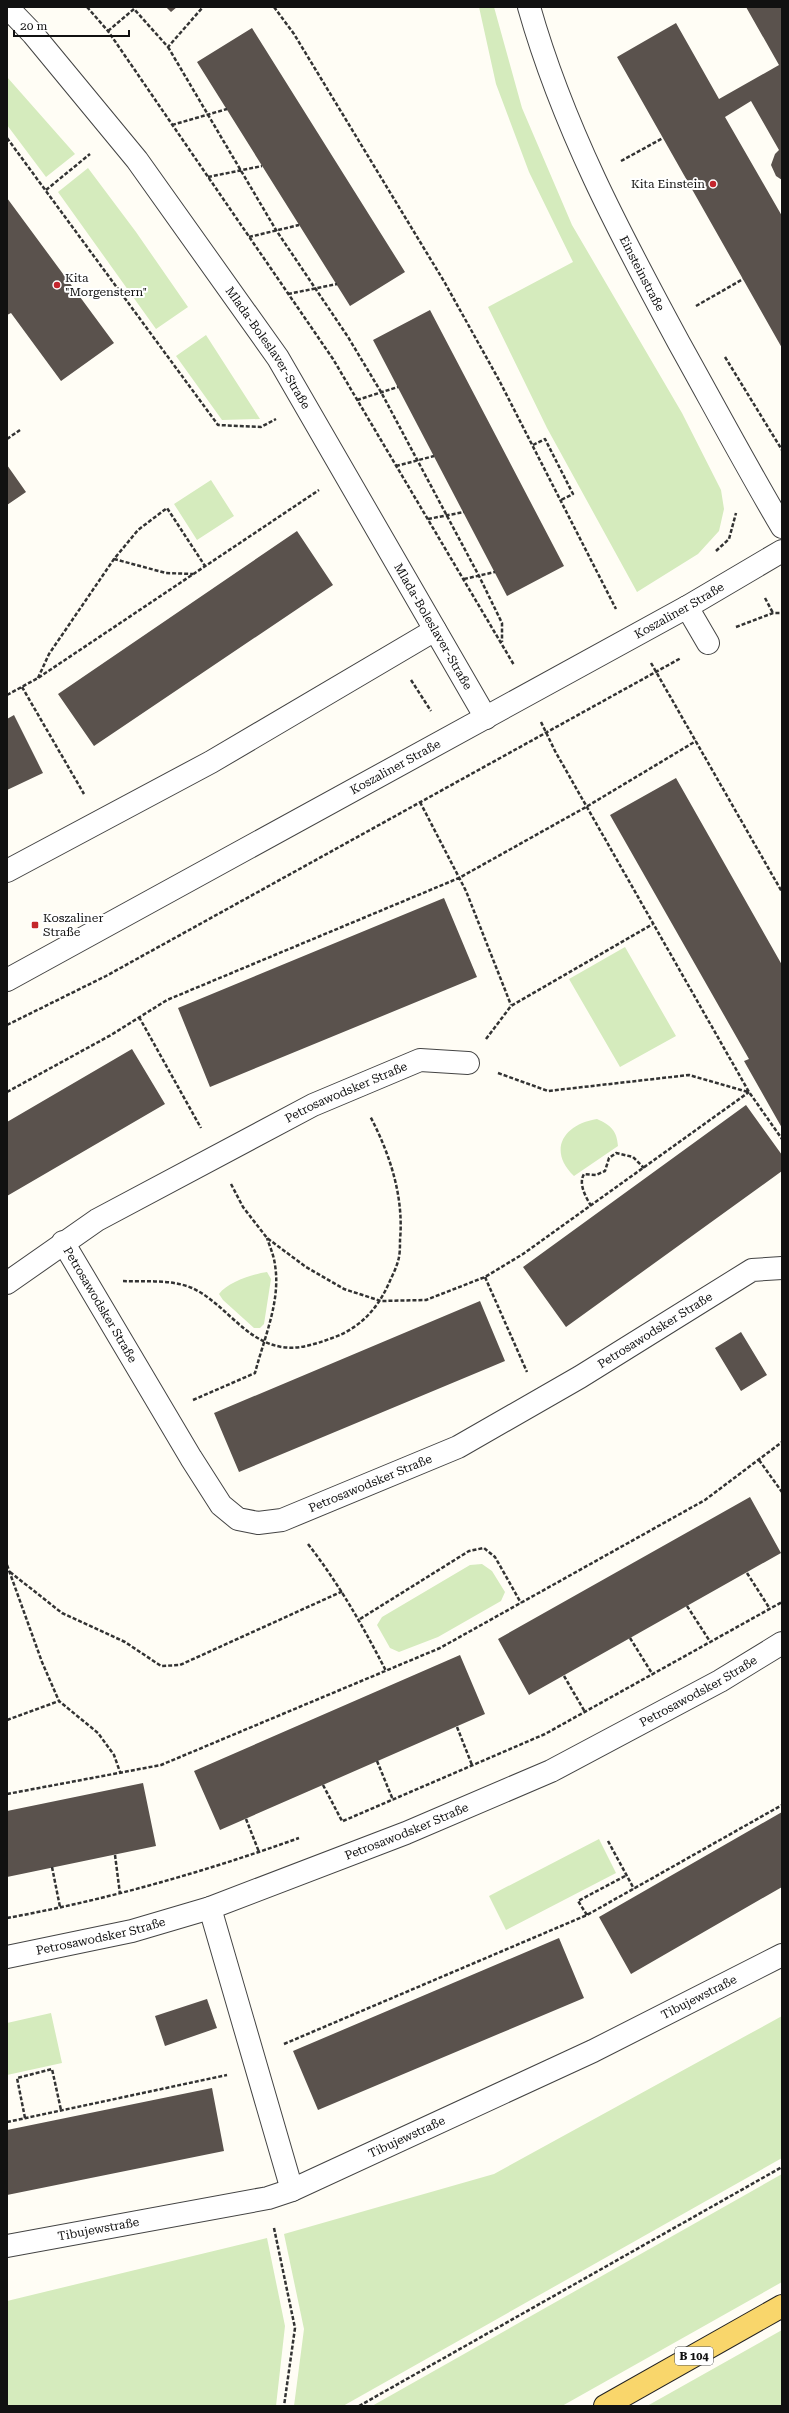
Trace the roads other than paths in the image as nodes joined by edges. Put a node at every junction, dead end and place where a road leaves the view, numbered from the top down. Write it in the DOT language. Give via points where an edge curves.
graph roads {
  1 [pos="8,7"];
  2 [pos="529,7"];
  3 [pos="782,527"];
  4 [pos="782,551"];
  5 [pos="687,607"];
  6 [pos="435,630"];
  7 [pos="708,643"];
  8 [pos="486,718"];
  9 [pos="7,871"];
  10 [pos="7,980"];
  11 [pos="468,1063"];
  12 [pos="63,1242"];
  13 [pos="782,1268"];
  14 [pos="7,1283"];
  15 [pos="782,1643"];
  16 [pos="210,1908"];
  17 [pos="782,1955"];
  18 [pos="7,1957"];
  19 [pos="292,2190"];
  20 [pos="7,2246"];
  21 [pos="782,2306"];
  22 [pos="605,2406"];
  1 -- 6 [label="street, Mlada-Boleslaver-Straße" via="138,160 278,358"];
  2 -- 3 [label="street, Einsteinstraße" via="547,66 574,137 625,244"];
  4 -- 5 [label="street, Koszaliner Straße"];
  5 -- 7 [label="street"];
  5 -- 8 [label="street, Koszaliner Straße"];
  6 -- 8 [label="street, Mlada-Boleslaver-Straße"];
  6 -- 9 [label="street" via="211,762"];
  8 -- 10 [label="street, Koszaliner Straße"];
  11 -- 12 [label="street, Petrosawodsker Straße" via="420,1060 313,1105 97,1220"];
  12 -- 13 [label="street, Petrosawodsker Straße" via="221,1505 238,1519 258,1523 282,1520 458,1446 580,1377 752,1270"];
  12 -- 14 [label="street, Petrosawodsker Straße"];
  15 -- 16 [label="street, Petrosawodsker Straße" via="720,1681 551,1771 406,1833"];
  16 -- 18 [label="street, Petrosawodsker Straße" via="132,1931"];
  16 -- 19 [label="street"];
  17 -- 19 [label="street, Tibujewstraße" via="593,2051"];
  19 -- 20 [label="street, Tibujewstraße" via="268,2198"];
  21 -- 22 [label="main road, B 104"];
}
